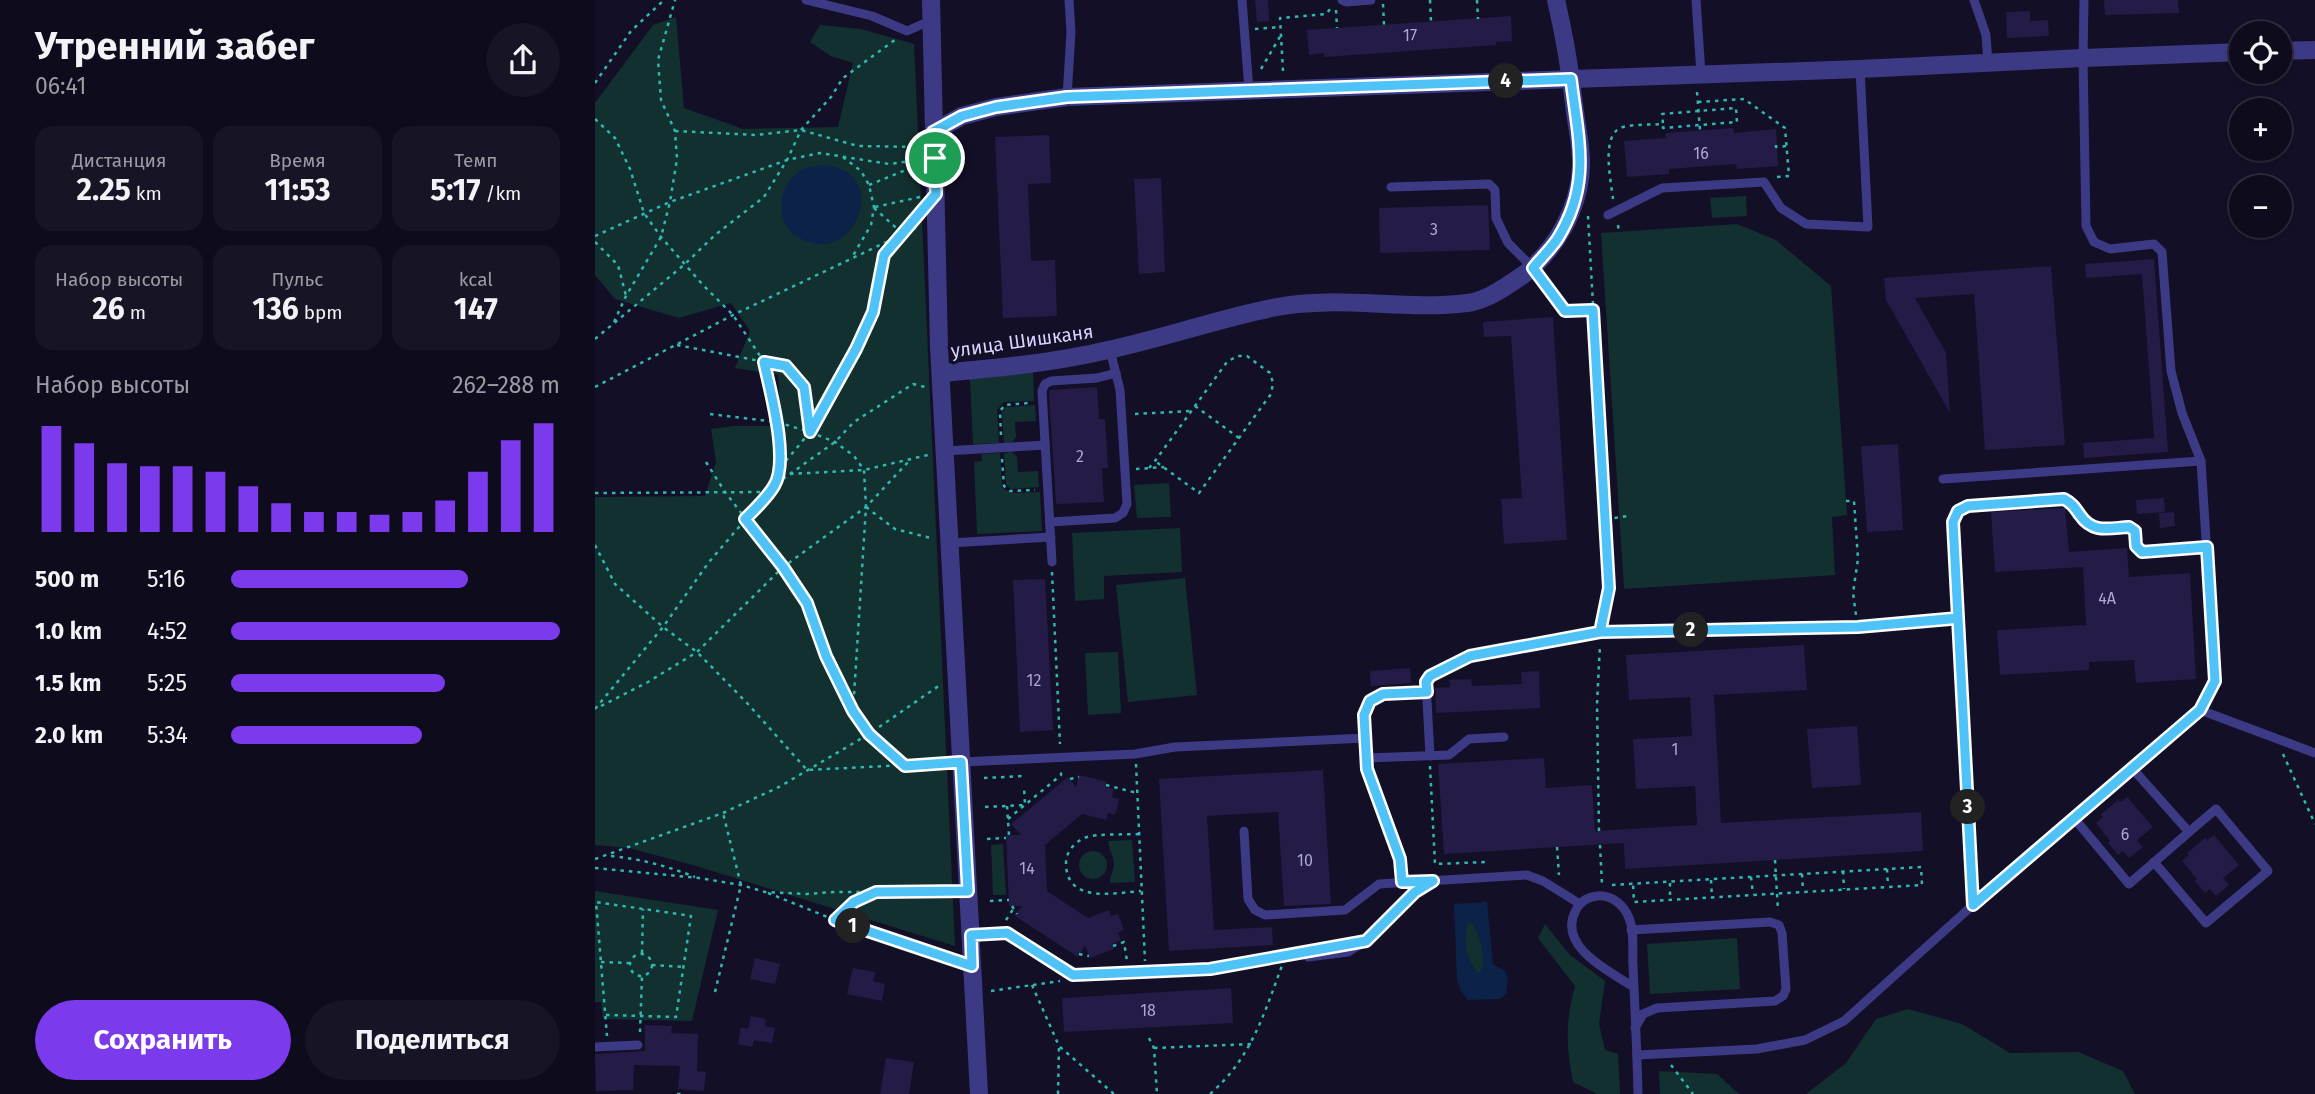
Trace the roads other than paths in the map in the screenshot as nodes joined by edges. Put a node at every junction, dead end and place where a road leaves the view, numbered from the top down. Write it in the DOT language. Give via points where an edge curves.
graph roads {
  1 [pos="806,0"];
  2 [pos="931,0"];
  3 [pos="1069,0"];
  4 [pos="1242,0"];
  5 [pos="1342,0"];
  6 [pos="1371,0"];
  7 [pos="1556,0"];
  8 [pos="1696,0"];
  9 [pos="1974,0"];
  10 [pos="2084,0"];
  11 [pos="932,20"];
  12 [pos="2315,50"];
  13 [pos="2292,51"];
  14 [pos="2229,52"];
  15 [pos="2083,58"];
  16 [pos="1988,62"];
  17 [pos="1860,69"];
  18 [pos="1698,74"];
  19 [pos="1571,79"];
  20 [pos="1249,90"];
  21 [pos="1067,97"];
  22 [pos="934,145"];
  23 [pos="1391,187"];
  24 [pos="1611,213"];
  25 [pos="1533,268"];
  26 [pos="1110,350"];
  27 [pos="1116,373"];
  28 [pos="938,381"];
  29 [pos="1045,445"];
  30 [pos="945,451"];
  31 [pos="2201,461"];
  32 [pos="1943,479"];
  33 [pos="1050,522"];
  34 [pos="1051,537"];
  35 [pos="950,542"];
  36 [pos="2207,547"];
  37 [pos="1052,562"];
  38 [pos="1958,618"];
  39 [pos="1600,632"];
  40 [pos="2200,710"];
  41 [pos="1504,737"];
  42 [pos="1365,738"];
  43 [pos="2315,753"];
  44 [pos="1430,756"];
  45 [pos="1366,758"];
  46 [pos="961,762"];
  47 [pos="2132,768"];
  48 [pos="2074,818"];
  49 [pos="1244,831"];
  50 [pos="2189,832"];
  51 [pos="2154,862"];
  52 [pos="1433,881"];
  53 [pos="1402,882"];
  54 [pos="1580,904"];
  55 [pos="1973,905"];
  56 [pos="1631,930"];
  57 [pos="971,935"];
  58 [pos="1307,954"];
  59 [pos="1174,970"];
  60 [pos="1634,987"];
  61 [pos="1636,1028"];
  62 [pos="638,1045"];
  63 [pos="595,1047"];
  64 [pos="1637,1055"];
  65 [pos="979,1094"];
  66 [pos="1638,1094"];
  1 -- 11 [label="lane" via="872,16 907,31"];
  2 -- 11 [label="street"];
  3 -- 21 [label="lane"];
  4 -- 20 [label="lane"];
  5 -- 6 [label="lane"];
  7 -- 19 [label="street, улица Шишканя"];
  8 -- 18 [label="lane"];
  9 -- 16 [label="lane" via="1986,34"];
  10 -- 15 [label="lane"];
  11 -- 22 [label="street"];
  12 -- 13 [label="street"];
  14 -- 15 [label="street"];
  15 -- 16 [label="street"];
  15 -- 31 [label="lane" via="2087,226 2094,242 2110,249 2154,244 2162,252 2171,371"];
  16 -- 17 [label="street"];
  17 -- 18 [label="street"];
  17 -- 24 [label="lane" via="1868,227 1806,224 1781,208 1764,182 1662,188"];
  18 -- 19 [label="street"];
  19 -- 20 [label="street"];
  19 -- 25 [label="street, улица Шишканя" via="1581,165 1578,190 1557,240"];
  20 -- 21 [label="street"];
  21 -- 22 [label="street" via="962,116"];
  22 -- 28 [label="street"];
  23 -- 25 [label="lane" via="1489,184 1495,190 1496,218 1508,243"];
  25 -- 26 [label="street, улица Шишканя" via="1505,288 1469,303 1321,302 1277,307"];
  26 -- 27 [label="lane"];
  26 -- 28 [label="street, улица Шишканя"];
  27 -- 29 [label="lane" via="1045,384"];
  27 -- 33 [label="lane" via="1127,504 1115,518"];
  28 -- 30 [label="street, улица Шишканя"];
  29 -- 30 [label="lane"];
  29 -- 33 [label="lane"];
  30 -- 35 [label="street, улица Шишканя"];
  31 -- 32 [label="lane"];
  31 -- 36 [label="lane"];
  33 -- 34 [label="lane"];
  34 -- 35 [label="lane"];
  34 -- 37 [label="lane"];
  35 -- 46 [label="street, улица Шишканя"];
  36 -- 38 [label="lane" via="2142,552 2136,546 2135,531 2129,527 2095,529 2064,499 1968,506 1958,511 1953,522"];
  36 -- 40 [label="lane" via="2215,681"];
  38 -- 39 [label="lane" via="1858,627"];
  38 -- 55 [label="lane"];
  40 -- 43 [label="lane"];
  40 -- 47 [label="lane"];
  41 -- 44 [label="lane" via="1469,739 1449,755"];
  42 -- 44 [label="lane" via="1364,715 1370,701 1383,694 1426,687"];
  42 -- 45 [label="lane"];
  42 -- 46 [label="lane"];
  44 -- 45 [label="lane"];
  45 -- 53 [label="lane" via="1400,859"];
  46 -- 57 [label="street, улица Шишканя"];
  47 -- 48 [label="lane"];
  47 -- 50 [label="lane"];
  48 -- 51 [label="lane" via="2129,884"];
  48 -- 55 [label="lane"];
  49 -- 53 [label="lane" via="1248,899 1265,915 1345,910 1380,884"];
  50 -- 51 [label="lane"];
  50 -- 51 [label="lane" via="2215,809 2268,871 2206,923"];
  52 -- 53 [label="lane"];
  52 -- 54 [label="lane" via="1527,875"];
  52 -- 58 [label="lane" via="1415,892 1366,941 1347,952"];
  54 -- 56 [label="lane" via="1601,895 1614,899 1630,919"];
  54 -- 60 [label="lane" via="1572,924 1582,950"];
  55 -- 64 [label="lane" via="1844,1021 1805,1040 1757,1049"];
  56 -- 60 [label="lane"];
  56 -- 61 [label="lane" via="1779,925 1786,989 1775,1001 1657,1008 1643,1014"];
  57 -- 59 [label="lane" via="1007,933 1073,975"];
  57 -- 65 [label="street, улица Шишканя"];
  60 -- 61 [label="lane"];
  61 -- 64 [label="lane"];
  62 -- 63 [label="lane"];
  64 -- 66 [label="lane"];
}
